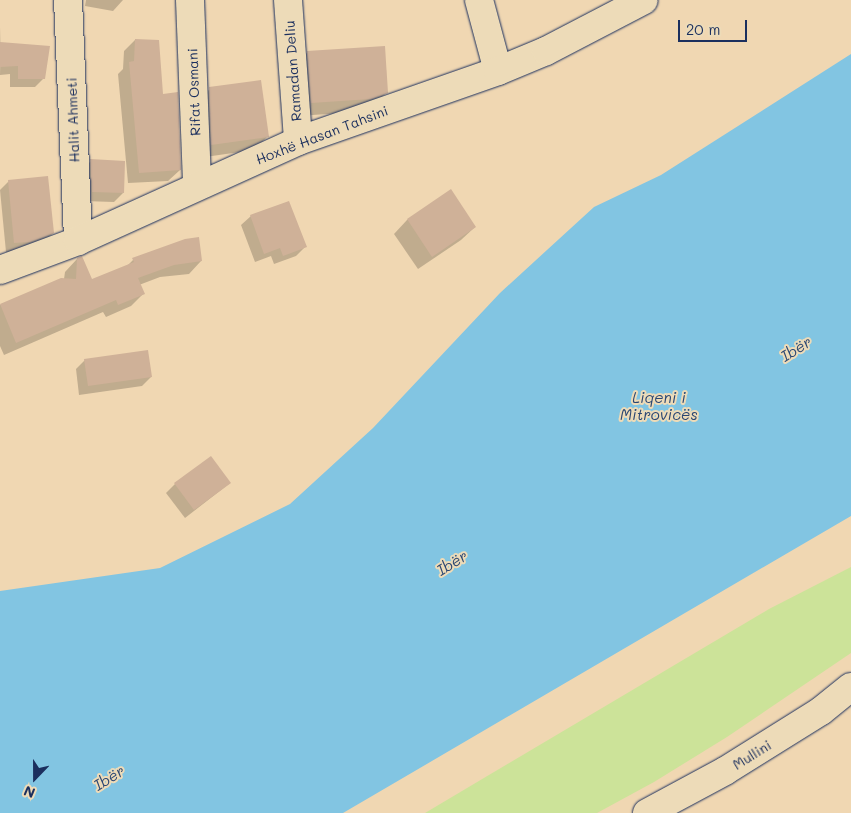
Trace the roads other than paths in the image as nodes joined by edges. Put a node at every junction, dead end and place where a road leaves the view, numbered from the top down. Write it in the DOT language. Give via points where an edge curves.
graph roads {
  1 [pos="68,0"];
  2 [pos="190,0"];
  3 [pos="288,0"];
  4 [pos="479,0"];
  5 [pos="644,0"];
  6 [pos="498,71"];
  7 [pos="298,141"];
  8 [pos="197,184"];
  9 [pos="78,241"];
  10 [pos="0,270"];
  11 [pos="851,687"];
  12 [pos="647,813"];
  1 -- 9 [label="street, Halit Ahmeti"];
  2 -- 8 [label="street, Rifat Osmani"];
  3 -- 7 [label="street, Ramadan Deliu"];
  4 -- 6 [label="street"];
  5 -- 6 [label="street, Hoxhë Hasan Tahsini" via="546,51"];
  6 -- 7 [label="street, Hoxhë Hasan Tahsini"];
  7 -- 8 [label="street, Hoxhë Hasan Tahsini"];
  8 -- 9 [label="street, Hoxhë Hasan Tahsini"];
  9 -- 10 [label="street, Hoxhë Hasan Tahsini"];
  11 -- 12 [label="street, Mullini" via="821,711 741,761"];
}
